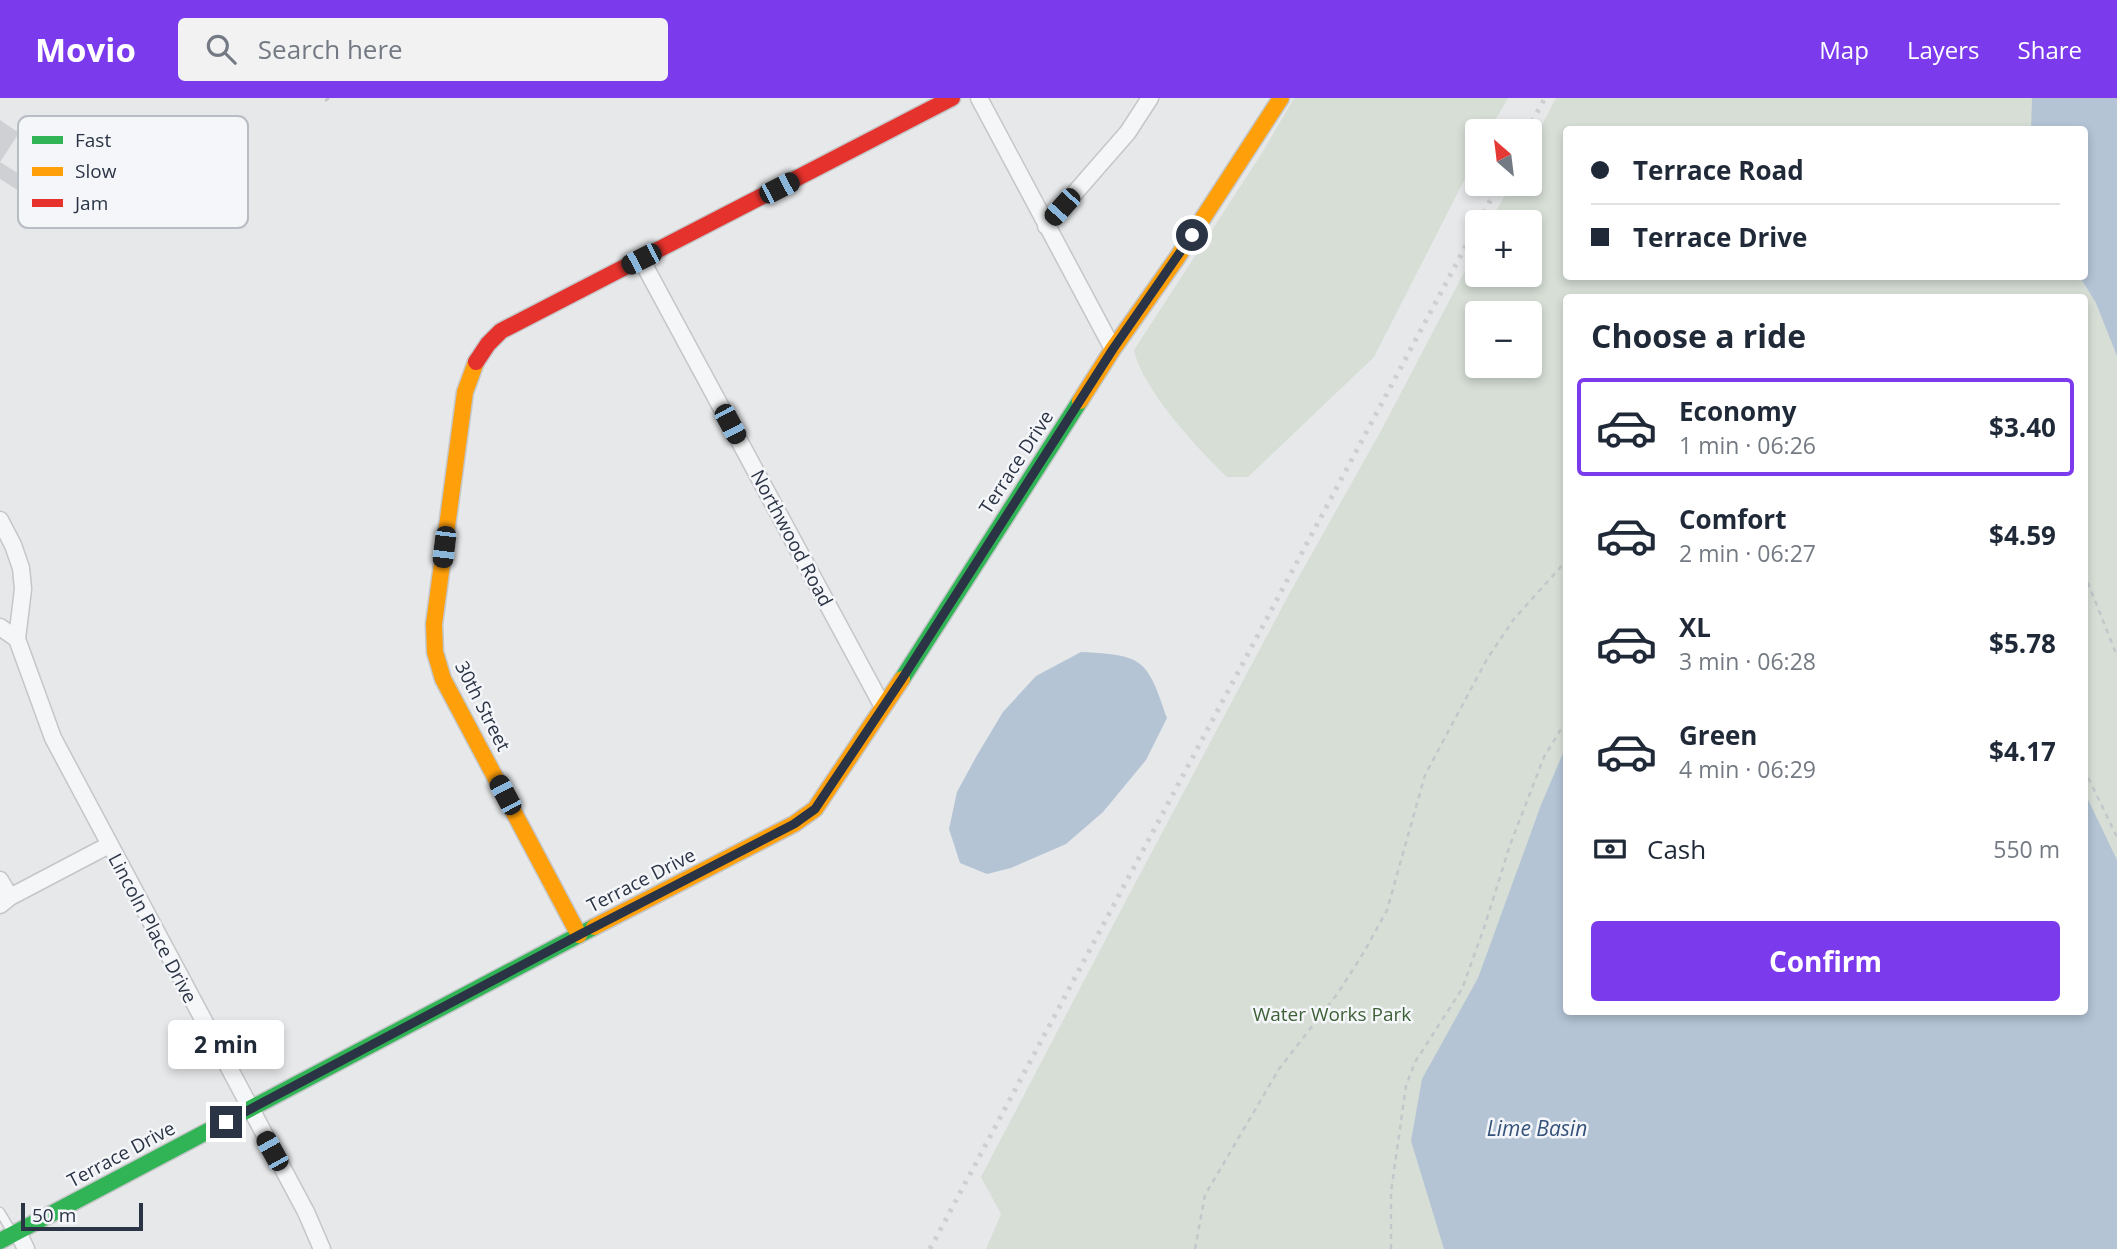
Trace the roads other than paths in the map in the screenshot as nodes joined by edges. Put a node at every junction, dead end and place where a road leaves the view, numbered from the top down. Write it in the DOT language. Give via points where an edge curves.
graph roads {
  1 [pos="952,98"];
  2 [pos="979,98"];
  3 [pos="1150,98"];
  4 [pos="1280,98"];
  5 [pos="1046,226"];
  6 [pos="641,259"];
  7 [pos="1113,349"];
  8 [pos="0,520"];
  9 [pos="0,628"];
  10 [pos="18,639"];
  11 [pos="883,707"];
  12 [pos="109,845"];
  13 [pos="0,880"];
  14 [pos="5,901"];
  15 [pos="579,935"];
  16 [pos="249,1110"];
  17 [pos="0,1213"];
  18 [pos="11,1236"];
  19 [pos="26,1249"];
  20 [pos="322,1249"];
  1 -- 6 [label="street, 30th Street"];
  2 -- 5 [label="street"];
  3 -- 5 [label="street" via="1128,132"];
  4 -- 7 [label="street, Terrace Drive"];
  5 -- 7 [label="street"];
  6 -- 11 [label="street, Northwood Road"];
  6 -- 15 [label="street, 30th Street" via="502,331 477,356 465,392 435,624 435,652 443,679"];
  7 -- 11 [label="street, Terrace Drive"];
  8 -- 10 [label="street" via="21,568"];
  9 -- 10 [label="street"];
  10 -- 12 [label="street, Lincoln Place Drive" via="52,738"];
  11 -- 15 [label="street, Terrace Drive" via="815,809"];
  12 -- 14 [label="street"];
  12 -- 16 [label="street, Lincoln Place Drive"];
  13 -- 14 [label="street"];
  15 -- 16 [label="street, Terrace Drive"];
  16 -- 18 [label="street, Terrace Drive"];
  16 -- 20 [label="street, Lincoln Place Drive"];
  17 -- 18 [label="lane"];
  18 -- 19 [label="street"];
}
